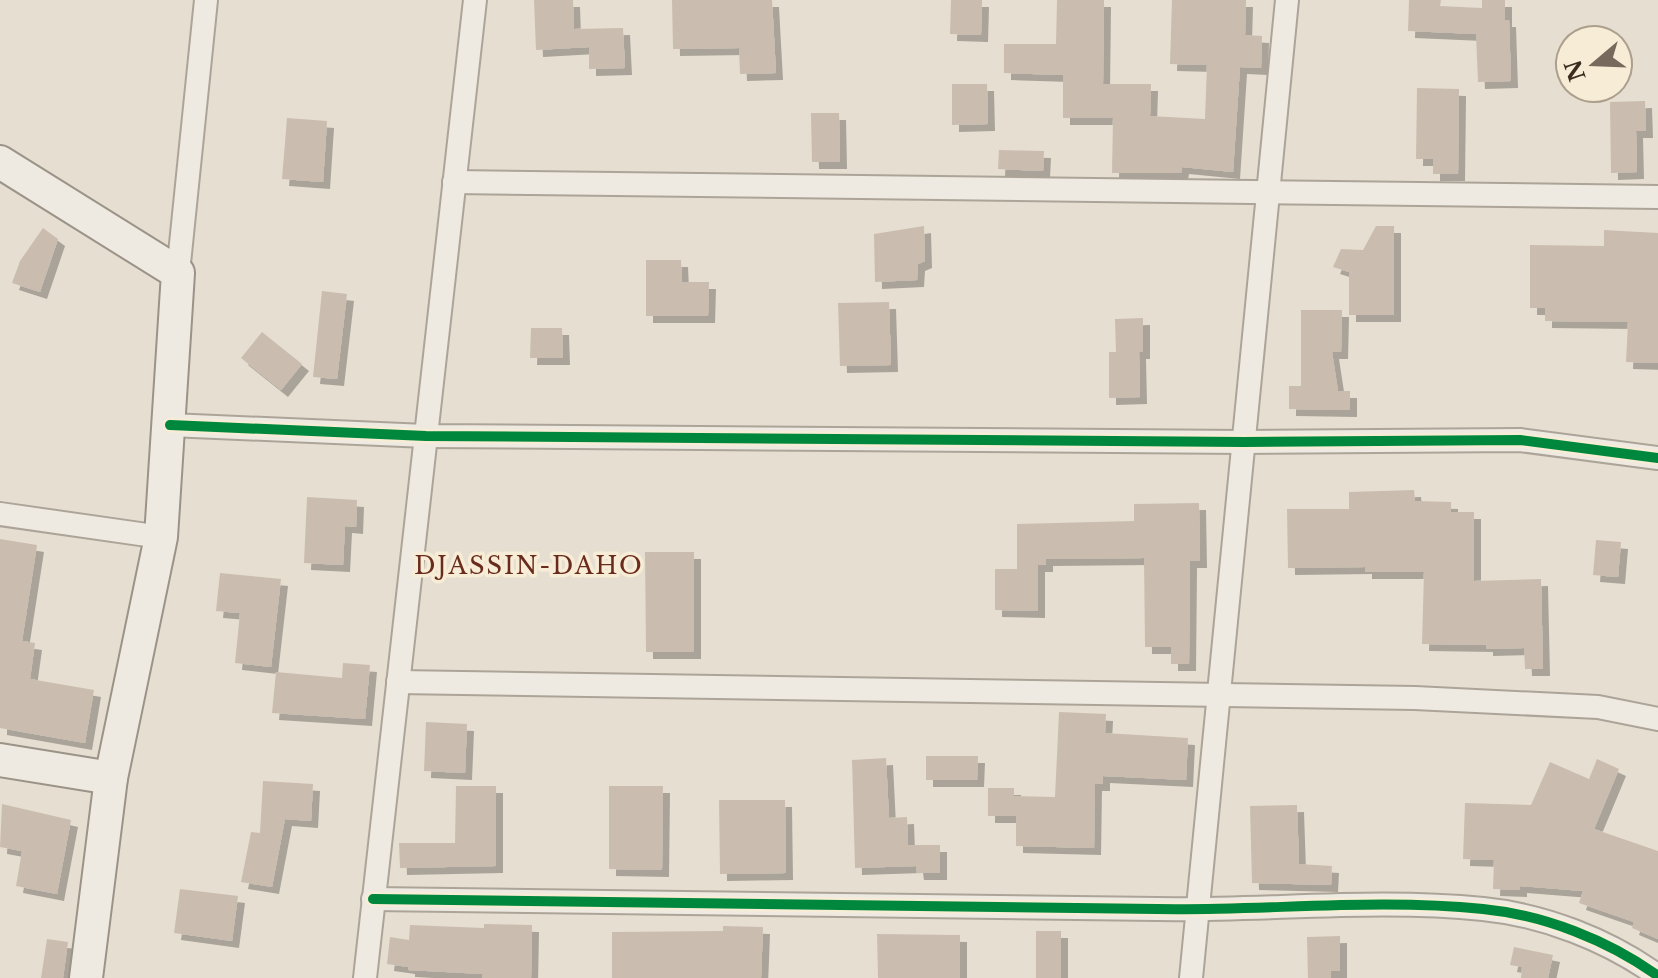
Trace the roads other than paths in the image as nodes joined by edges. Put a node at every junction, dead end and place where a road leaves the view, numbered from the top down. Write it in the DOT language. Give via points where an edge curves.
graph roads {
  1 [pos="206,0"];
  2 [pos="475,0"];
  3 [pos="1287,0"];
  4 [pos="0,162"];
  5 [pos="454,182"];
  6 [pos="1268,191"];
  7 [pos="1658,197"];
  8 [pos="178,273"];
  9 [pos="170,425"];
  10 [pos="426,436"];
  11 [pos="1244,442"];
  12 [pos="1658,458"];
  13 [pos="0,514"];
  14 [pos="161,537"];
  15 [pos="398,682"];
  16 [pos="1219,694"];
  17 [pos="1658,719"];
  18 [pos="0,760"];
  19 [pos="111,778"];
  20 [pos="373,899"];
  21 [pos="1198,910"];
  22 [pos="1658,976"];
  23 [pos="86,978"];
  24 [pos="365,978"];
  25 [pos="1191,978"];
  1 -- 8 [label="street"];
  2 -- 5 [label="street"];
  3 -- 6 [label="street"];
  4 -- 8 [label="street"];
  5 -- 6 [label="street"];
  5 -- 10 [label="street"];
  6 -- 7 [label="street"];
  6 -- 11 [label="street"];
  8 -- 9 [label="street"];
  9 -- 10 [label="street"];
  9 -- 14 [label="street"];
  10 -- 11 [label="street"];
  10 -- 15 [label="street"];
  11 -- 12 [label="street" via="1520,440"];
  11 -- 16 [label="street"];
  13 -- 14 [label="street"];
  14 -- 19 [label="street"];
  15 -- 16 [label="street"];
  15 -- 20 [label="street"];
  16 -- 17 [label="street" via="1598,707"];
  16 -- 21 [label="street"];
  18 -- 19 [label="street"];
  19 -- 23 [label="street"];
  20 -- 21 [label="street"];
  20 -- 24 [label="street"];
  21 -- 22 [label="street" via="1341,904 1485,909 1580,934"];
  21 -- 25 [label="street"];
}
